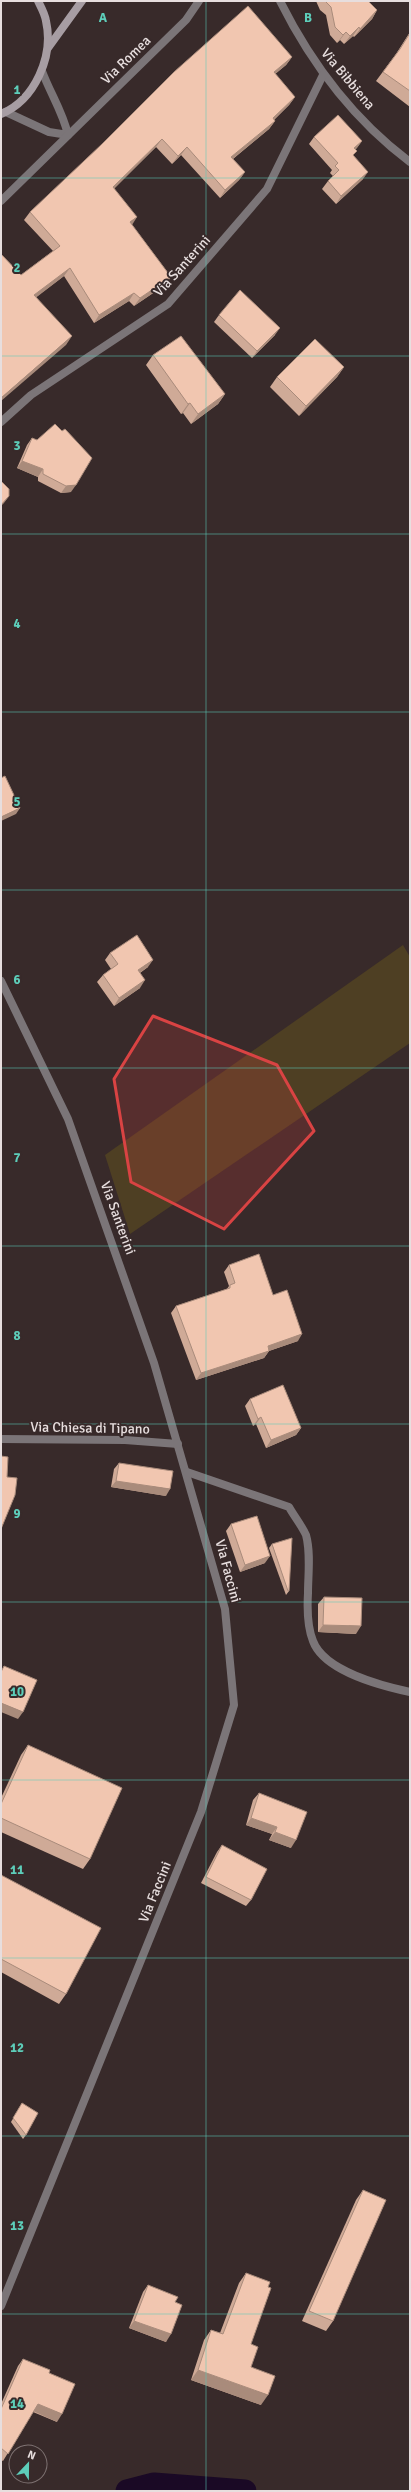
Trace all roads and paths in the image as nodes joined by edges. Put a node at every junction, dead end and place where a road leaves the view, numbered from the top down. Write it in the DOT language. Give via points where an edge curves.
graph roads {
  1 [pos="38,1"];
  2 [pos="82,1"];
  3 [pos="199,1"];
  4 [pos="280,1"];
  5 [pos="48,48"];
  6 [pos="42,71"];
  7 [pos="324,75"];
  8 [pos="3,113"];
  9 [pos="68,135"];
  10 [pos="410,162"];
  11 [pos="1,201"];
  12 [pos="1,422"];
  13 [pos="1,981"];
  14 [pos="1,1439"];
  15 [pos="178,1444"];
  16 [pos="187,1472"];
  17 [pos="410,1692"];
  18 [pos="1,2306"];
  1 -- 5 [label="main road" via="46,21"];
  2 -- 5 [label="main road"];
  3 -- 9 [label="street, Via Romea" via="186,20"];
  4 -- 7 [label="street, Via Bibbiena" via="296,32"];
  5 -- 6 [label="main road"];
  6 -- 8 [label="main road" via="27,94"];
  6 -- 9 [label="street" via="64,117"];
  7 -- 10 [label="street, Via Bibbiena" via="386,144"];
  7 -- 12 [label="street, Via Santerini" via="267,189 168,304 31,395"];
  8 -- 9 [label="street" via="49,132"];
  9 -- 11 [label="street, Via Romea"];
  13 -- 15 [label="street, Via Santerini" via="68,1119 154,1363"];
  14 -- 15 [label="street, Via Chiesa di Tipano" via="125,1440"];
  15 -- 16 [label="street, Via Santerini"];
  16 -- 17 [label="street" via="288,1506 306,1536 309,1562 307,1617 313,1642 329,1661 339,1668 387,1687"];
  16 -- 18 [label="street, Via Faccini" via="225,1609 234,1705 201,1812"];
}
